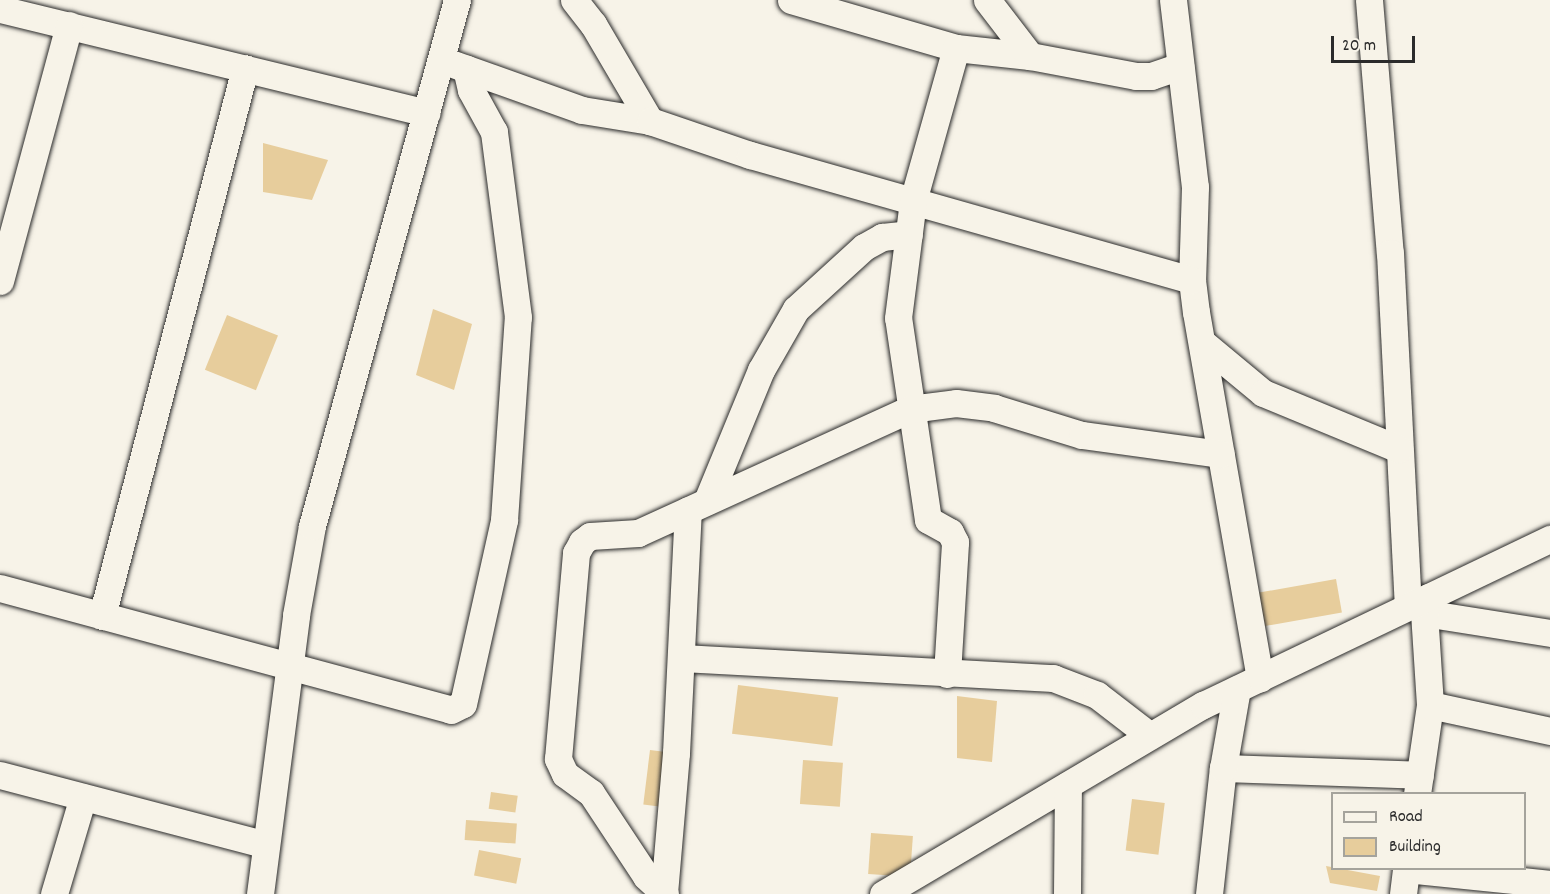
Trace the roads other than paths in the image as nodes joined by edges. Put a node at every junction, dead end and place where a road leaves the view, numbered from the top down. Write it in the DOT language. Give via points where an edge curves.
graph roads {
  1 [pos="457,0"];
  2 [pos="573,0"];
  3 [pos="791,0"];
  4 [pos="987,0"];
  5 [pos="1173,0"];
  6 [pos="1370,0"];
  7 [pos="0,9"];
  8 [pos="69,25"];
  9 [pos="956,48"];
  10 [pos="1030,56"];
  11 [pos="440,60"];
  12 [pos="1180,66"];
  13 [pos="245,68"];
  14 [pos="466,69"];
  15 [pos="426,113"];
  16 [pos="650,121"];
  17 [pos="913,201"];
  18 [pos="909,234"];
  19 [pos="1192,280"];
  20 [pos="0,281"];
  21 [pos="1204,344"];
  22 [pos="910,409"];
  23 [pos="1399,449"];
  24 [pos="1221,454"];
  25 [pos="698,506"];
  26 [pos="1545,545"];
  27 [pos="0,588"];
  28 [pos="1420,605"];
  29 [pos="102,616"];
  30 [pos="1550,633"];
  31 [pos="682,658"];
  32 [pos="289,668"];
  33 [pos="947,674"];
  34 [pos="1249,683"];
  35 [pos="1430,705"];
  36 [pos="1550,731"];
  37 [pos="1149,735"];
  38 [pos="1223,768"];
  39 [pos="0,775"];
  40 [pos="1418,784"];
  41 [pos="1068,785"];
  42 [pos="83,797"];
  43 [pos="266,845"];
  44 [pos="1406,870"];
  45 [pos="1416,870"];
  46 [pos="1550,884"];
  47 [pos="664,893"];
  48 [pos="54,894"];
  49 [pos="260,894"];
  50 [pos="883,894"];
  51 [pos="1067,894"];
  52 [pos="1209,894"];
  53 [pos="1403,894"];
  1 -- 11 [label="street"];
  2 -- 16 [label="street" via="593,24"];
  3 -- 9 [label="street"];
  4 -- 10 [label="street"];
  5 -- 12 [label="street"];
  6 -- 23 [label="street" via="1390,253"];
  7 -- 8 [label="street"];
  8 -- 13 [label="street"];
  8 -- 20 [label="street"];
  9 -- 10 [label="street"];
  9 -- 17 [label="street"];
  10 -- 12 [label="street" via="1136,76 1150,76"];
  11 -- 14 [label="street"];
  11 -- 15 [label="street"];
  12 -- 19 [label="street" via="1195,187"];
  13 -- 15 [label="street"];
  13 -- 29 [label="street"];
  14 -- 16 [label="street" via="582,110"];
  14 -- 32 [label="street" via="471,90 494,132 518,317 504,520 463,704 451,711"];
  15 -- 32 [label="street" via="312,526"];
  16 -- 17 [label="street" via="750,155"];
  17 -- 18 [label="street"];
  17 -- 19 [label="street"];
  18 -- 22 [label="street" via="898,318"];
  18 -- 25 [label="street" via="882,237 864,247 796,309 761,370"];
  19 -- 21 [label="street"];
  21 -- 23 [label="street" via="1263,393"];
  21 -- 24 [label="street"];
  22 -- 24 [label="street" via="956,403 994,408 1082,435"];
  22 -- 25 [label="street"];
  22 -- 33 [label="street" via="928,520 950,532 955,542"];
  23 -- 28 [label="street"];
  24 -- 34 [label="street"];
  25 -- 31 [label="street"];
  25 -- 47 [label="street" via="638,533 590,536 578,548 558,759 565,774 591,793 646,876"];
  26 -- 28 [label="street"];
  27 -- 29 [label="street"];
  28 -- 30 [label="street"];
  28 -- 34 [label="street"];
  28 -- 35 [label="street"];
  29 -- 32 [label="street"];
  31 -- 33 [label="street"];
  31 -- 47 [label="street"];
  32 -- 43 [label="street"];
  33 -- 37 [label="street" via="1053,678 1097,695"];
  34 -- 37 [label="street"];
  34 -- 38 [label="street"];
  35 -- 36 [label="street"];
  35 -- 40 [label="street"];
  37 -- 41 [label="street"];
  38 -- 40 [label="street"];
  38 -- 52 [label="street"];
  39 -- 42 [label="street"];
  41 -- 50 [label="street"];
  41 -- 51 [label="street"];
  42 -- 43 [label="street"];
  42 -- 48 [label="street"];
  43 -- 49 [label="street"];
  44 -- 53 [label="street"];
  45 -- 46 [label="street"];
}
